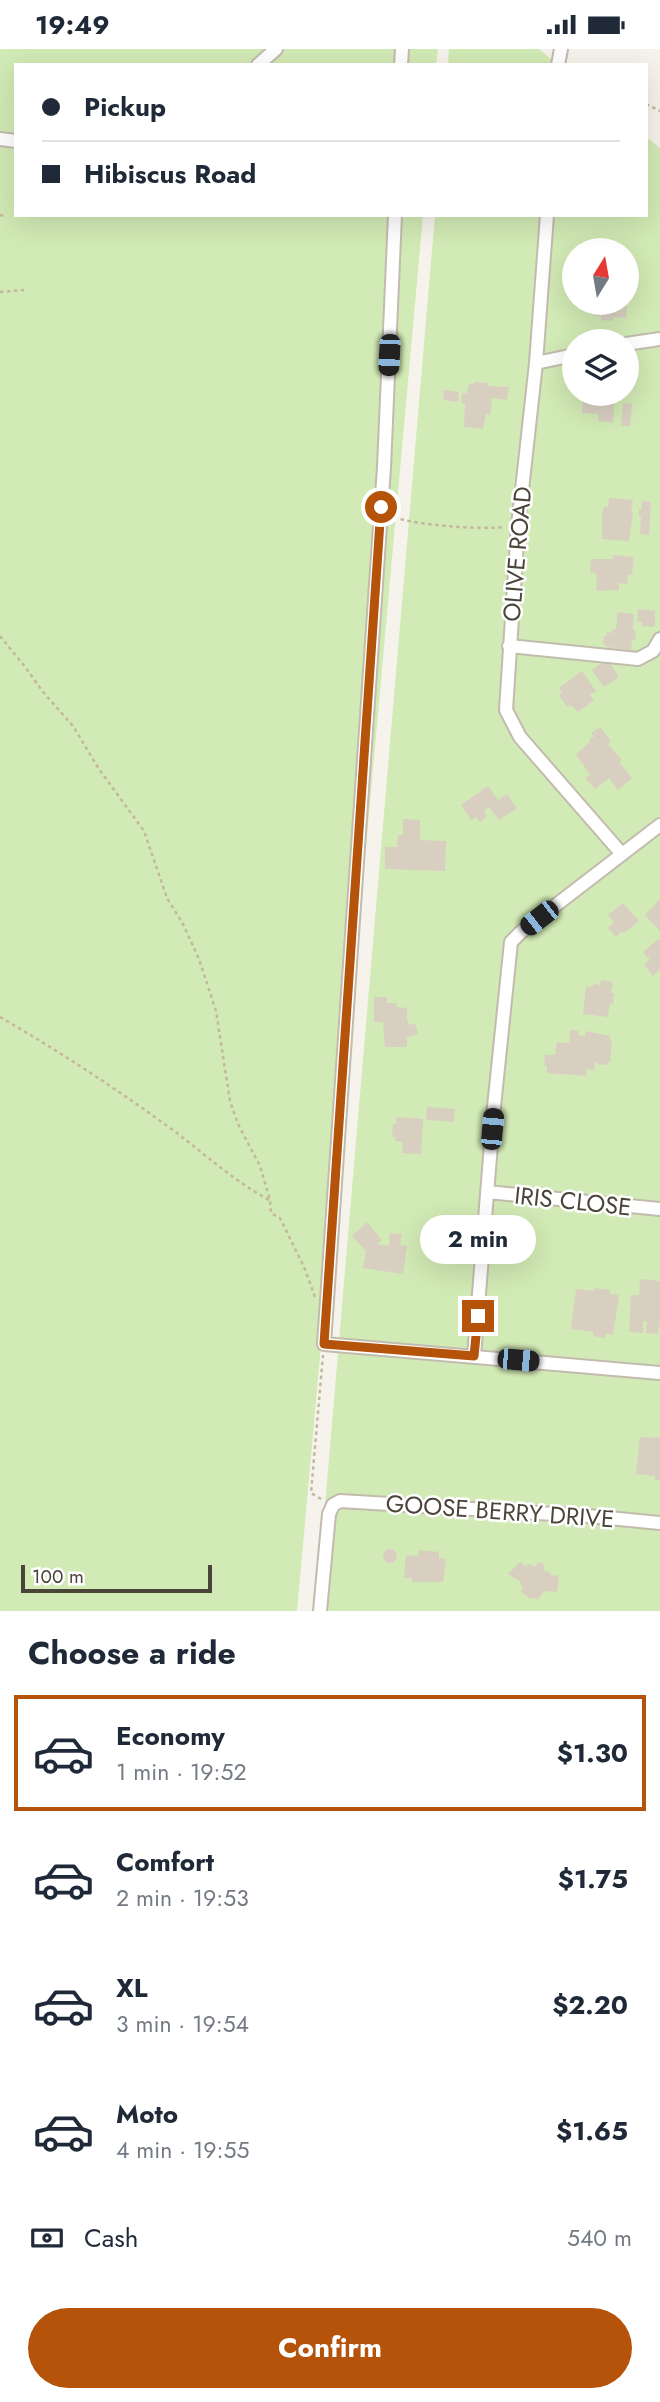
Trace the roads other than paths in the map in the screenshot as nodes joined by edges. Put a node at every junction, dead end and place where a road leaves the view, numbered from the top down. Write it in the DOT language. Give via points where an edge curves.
graph roads {
  1 [pos="276,49"];
  2 [pos="260,63"];
  3 [pos="395,217"];
  4 [pos="547,217"];
  5 [pos="660,339"];
  6 [pos="639,342"];
  7 [pos="562,358"];
  8 [pos="536,363"];
  9 [pos="660,639"];
  10 [pos="509,646"];
  11 [pos="660,825"];
  12 [pos="621,853"];
  13 [pos="487,1192"];
  14 [pos="660,1209"];
  15 [pos="474,1356"];
  16 [pos="660,1373"];
  17 [pos="660,1523"];
  18 [pos="320,1611"];
  1 -- 2 [label="street"];
  3 -- 15 [label="street" via="381,507 324,1344"];
  4 -- 8 [label="street, OLIVE ROAD"];
  5 -- 6 [label="street"];
  7 -- 8 [label="street"];
  8 -- 10 [label="street, OLIVE ROAD"];
  9 -- 10 [label="street" via="653,651 638,659"];
  10 -- 12 [label="street, OLIVE ROAD" via="506,710 511,722"];
  11 -- 12 [label="street"];
  12 -- 13 [label="street" via="511,942"];
  13 -- 14 [label="street, IRIS CLOSE"];
  13 -- 15 [label="street"];
  15 -- 16 [label="street"];
  17 -- 18 [label="street, GOOSE BERRY DRIVE" via="336,1503 329,1514"];
}
